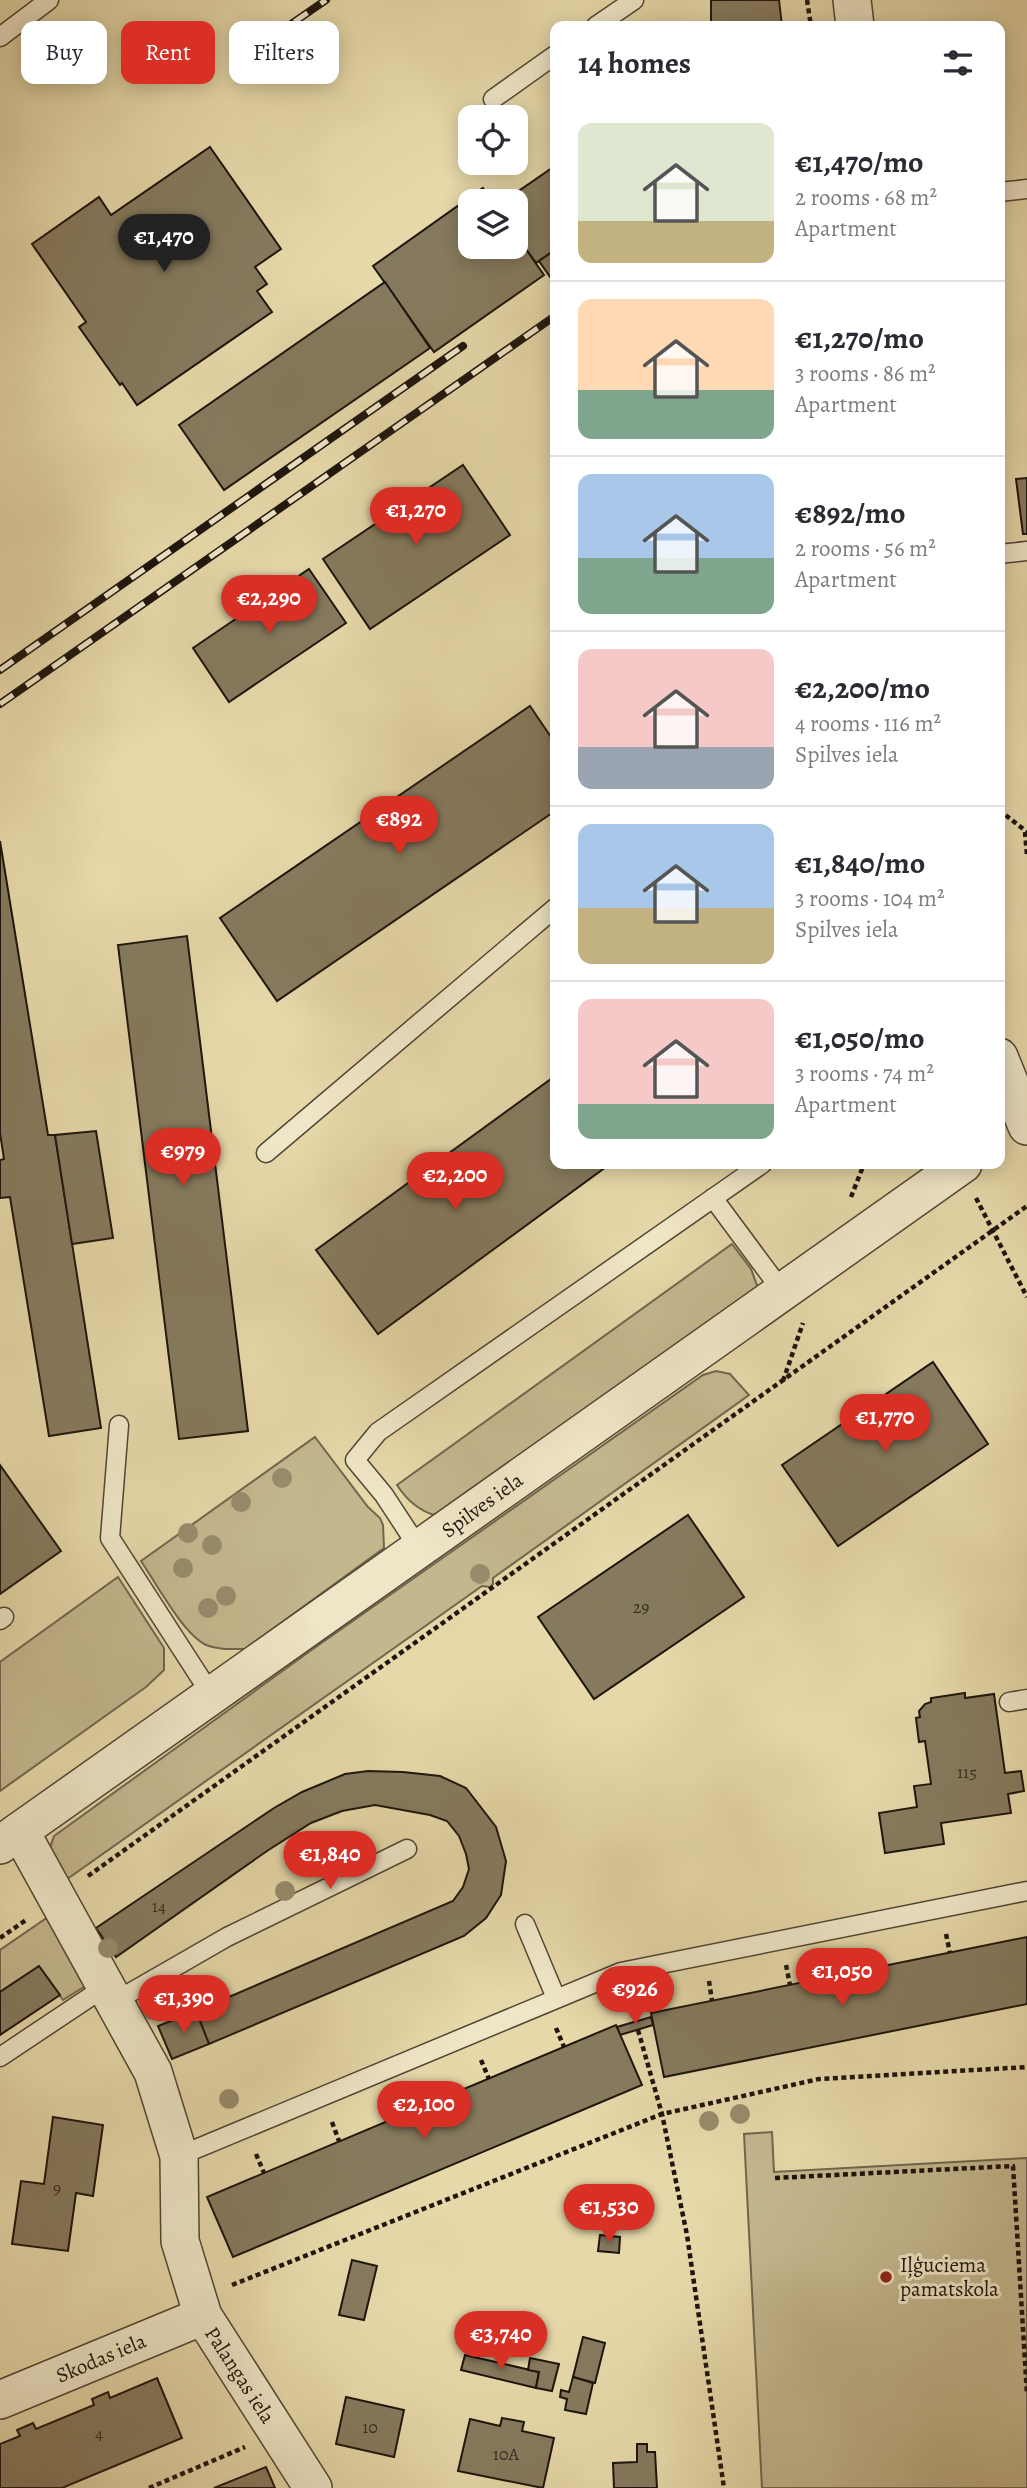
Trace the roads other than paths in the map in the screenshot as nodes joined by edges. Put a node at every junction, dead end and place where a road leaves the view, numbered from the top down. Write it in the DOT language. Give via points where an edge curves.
graph roads {
  1 [pos="48,0"];
  2 [pos="634,0"];
  3 [pos="852,0"];
  4 [pos="603,21"];
  5 [pos="854,21"];
  6 [pos="0,37"];
  7 [pos="550,59"];
  8 [pos="493,99"];
  9 [pos="1027,189"];
  10 [pos="1005,191"];
  11 [pos="1027,551"];
  12 [pos="1005,554"];
  13 [pos="550,912"];
  14 [pos="1005,1077"];
  15 [pos="1020,1126"];
  16 [pos="266,1153"];
  17 [pos="755,1169"];
  18 [pos="955,1169"];
  19 [pos="713,1198"];
  20 [pos="782,1291"];
  21 [pos="119,1425"];
  22 [pos="420,1550"];
  23 [pos="212,1696"];
  24 [pos="10,1838"];
  25 [pos="407,1849"];
  26 [pos="1027,1891"];
  27 [pos="525,1924"];
  28 [pos="110,1994"];
  29 [pos="556,1998"];
  30 [pos="0,2057"];
  31 [pos="179,2156"];
  32 [pos="201,2307"];
  33 [pos="0,2400"];
  34 [pos="313,2488"];
  1 -- 6 [label="lane"];
  2 -- 4 [label="lane"];
  3 -- 5 [label="street"];
  7 -- 8 [label="lane"];
  9 -- 10 [label="lane"];
  11 -- 12 [label="lane"];
  13 -- 16 [label="lane"];
  14 -- 15 [label="street"];
  17 -- 19 [label="lane"];
  18 -- 20 [label="street, Spilves iela"];
  19 -- 20 [label="lane"];
  19 -- 22 [label="lane" via="378,1432 355,1460"];
  20 -- 22 [label="street, Spilves iela"];
  21 -- 23 [label="lane" via="110,1538"];
  22 -- 23 [label="street, Spilves iela"];
  23 -- 24 [label="street, Spilves iela"];
  24 -- 28 [label="street, Palangas iela" via="56,1899"];
  25 -- 28 [label="lane"];
  26 -- 29 [label="lane" via="621,1972"];
  27 -- 29 [label="lane"];
  28 -- 30 [label="lane"];
  28 -- 31 [label="street, Palangas iela" via="153,2072"];
  29 -- 31 [label="lane"];
  31 -- 32 [label="street, Palangas iela" via="180,2241"];
  32 -- 33 [label="street, Skodas iela"];
  32 -- 34 [label="street, Palangas iela"];
}
